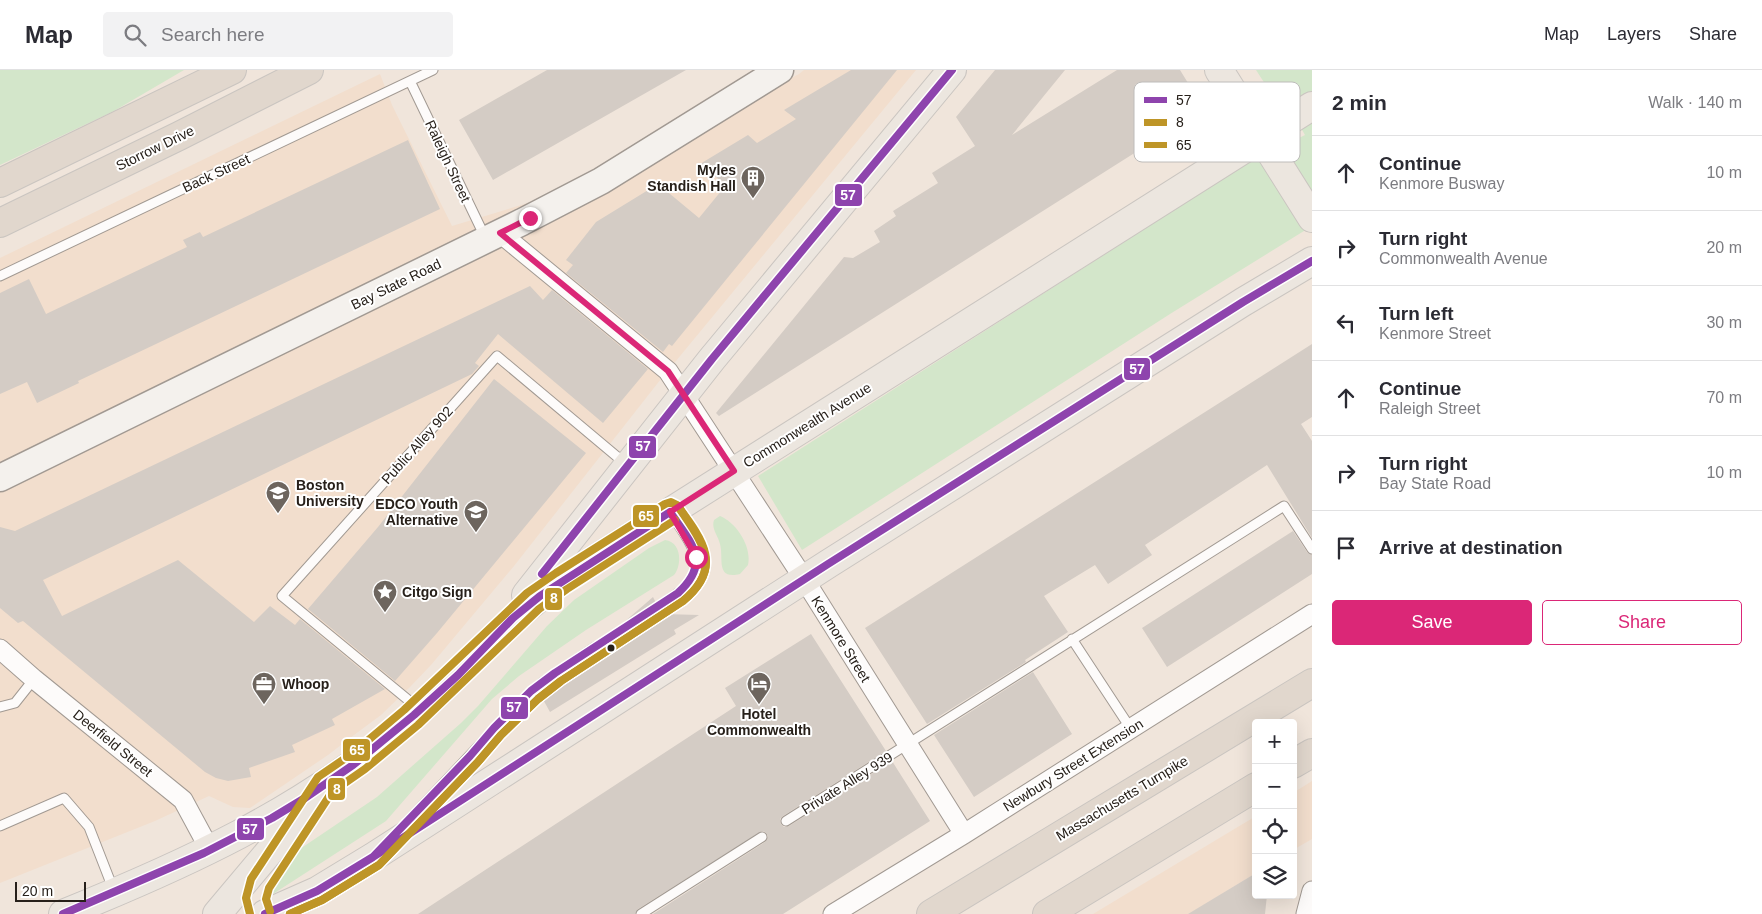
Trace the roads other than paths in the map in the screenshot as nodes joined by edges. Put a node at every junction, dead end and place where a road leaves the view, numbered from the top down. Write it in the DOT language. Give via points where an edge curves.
graph roads {
  1 [pos="206,70"];
  2 [pos="232,70"];
  3 [pos="309,70"];
  4 [pos="433,70"];
  5 [pos="780,70"];
  6 [pos="952,70"];
  7 [pos="1219,70"];
  8 [pos="410,82"];
  9 [pos="1227,82"];
  10 [pos="1312,106"];
  11 [pos="154,108"];
  12 [pos="1300,114"];
  13 [pos="1225,162"];
  14 [pos="1278,162"];
  15 [pos="0,183"];
  16 [pos="1312,218"];
  17 [pos="0,223"];
  18 [pos="493,236"];
  19 [pos="1312,261"];
  20 [pos="0,276"];
  21 [pos="684,395"];
  22 [pos="628,466"];
  23 [pos="734,471"];
  24 [pos="0,478"];
  25 [pos="670,512"];
  26 [pos="1312,549"];
  27 [pos="804,579"];
  28 [pos="659,606"];
  29 [pos="1312,614"];
  30 [pos="1072,639"];
  31 [pos="595,647"];
  32 [pos="0,649"];
  33 [pos="483,649"];
  34 [pos="34,679"];
  35 [pos="1312,683"];
  36 [pos="0,707"];
  37 [pos="420,709"];
  38 [pos="1130,730"];
  39 [pos="908,744"];
  40 [pos="1312,753"];
  41 [pos="1297,762"];
  42 [pos="325,785"];
  43 [pos="1252,789"];
  44 [pos="786,821"];
  45 [pos="0,826"];
  46 [pos="964,834"];
  47 [pos="762,836"];
  48 [pos="210,850"];
  49 [pos="373,858"];
  50 [pos="1312,891"];
  51 [pos="115,893"];
  52 [pos="63,914"];
  53 [pos="217,914"];
  54 [pos="260,914"];
  55 [pos="265,914"];
  56 [pos="641,914"];
  57 [pos="833,914"];
  58 [pos="931,914"];
  59 [pos="1047,914"];
  60 [pos="1306,914"];
  1 -- 11 [label="highway"];
  2 -- 11 [label="highway"];
  3 -- 17 [label="highway, Storrow Drive"];
  4 -- 8 [label="lane, Back Street"];
  5 -- 18 [label="street, Bay State Road" via="601,181"];
  6 -- 21 [label="main road"];
  7 -- 9 [label="main road"];
  8 -- 18 [label="lane, Raleigh Street"];
  8 -- 20 [label="lane, Back Street"];
  10 -- 12 [label="main road, Commonwealth Avenue"];
  11 -- 15 [label="highway"];
  13 -- 23 [label="main road, Commonwealth Avenue"];
  14 -- 16 [label="main road"];
  18 -- 21 [label="street, Raleigh Street" via="668,371"];
  18 -- 24 [label="street, Bay State Road"];
  19 -- 27 [label="main road"];
  21 -- 22 [label="main road"];
  21 -- 23 [label="street, Kenmore Street"];
  22 -- 33 [label="main road"];
  22 -- 37 [label="lane, Public Alley 902" via="497,356 282,596"];
  23 -- 25 [label="main road, Commonwealth Avenue"];
  23 -- 27 [label="street, Kenmore Street"];
  25 -- 28 [label="lane" via="693,550 697,564 690,583"];
  25 -- 33 [label="main road, Commonwealth Avenue" via="539,596"];
  26 -- 30 [label="lane, Private Alley 939" via="1284,506"];
  27 -- 39 [label="street, Kenmore Street"];
  27 -- 49 [label="main road"];
  29 -- 38 [label="street, Newbury Street Extension"];
  30 -- 38 [label="lane"];
  30 -- 39 [label="lane, Private Alley 939"];
  31 -- 49 [label="lane" via="520,702"];
  32 -- 34 [label="street, Deerfield Street"];
  33 -- 37 [label="main road, Commonwealth Avenue"];
  34 -- 36 [label="lane" via="15,703"];
  34 -- 48 [label="street, Deerfield Street" via="184,800"];
  35 -- 58 [label="highway, Massachusetts Turnpike"];
  37 -- 42 [label="main road, Commonwealth Avenue"];
  38 -- 46 [label="street, Newbury Street Extension"];
  39 -- 44 [label="lane, Private Alley 939"];
  39 -- 46 [label="street, Kenmore Street"];
  40 -- 41 [label="highway"];
  42 -- 48 [label="main road, Commonwealth Avenue" via="258,826"];
  42 -- 53 [label="main road"];
  42 -- 54 [label="main road" via="260,884 256,897"];
  43 -- 59 [label="highway"];
  45 -- 51 [label="lane" via="64,798 89,827"];
  46 -- 57 [label="street, Newbury Street Extension"];
  47 -- 56 [label="lane"];
  48 -- 51 [label="main road, Commonwealth Avenue"];
  49 -- 55 [label="main road" via="317,891"];
  50 -- 60 [label="street"];
  51 -- 52 [label="main road, Commonwealth Avenue"];
}
